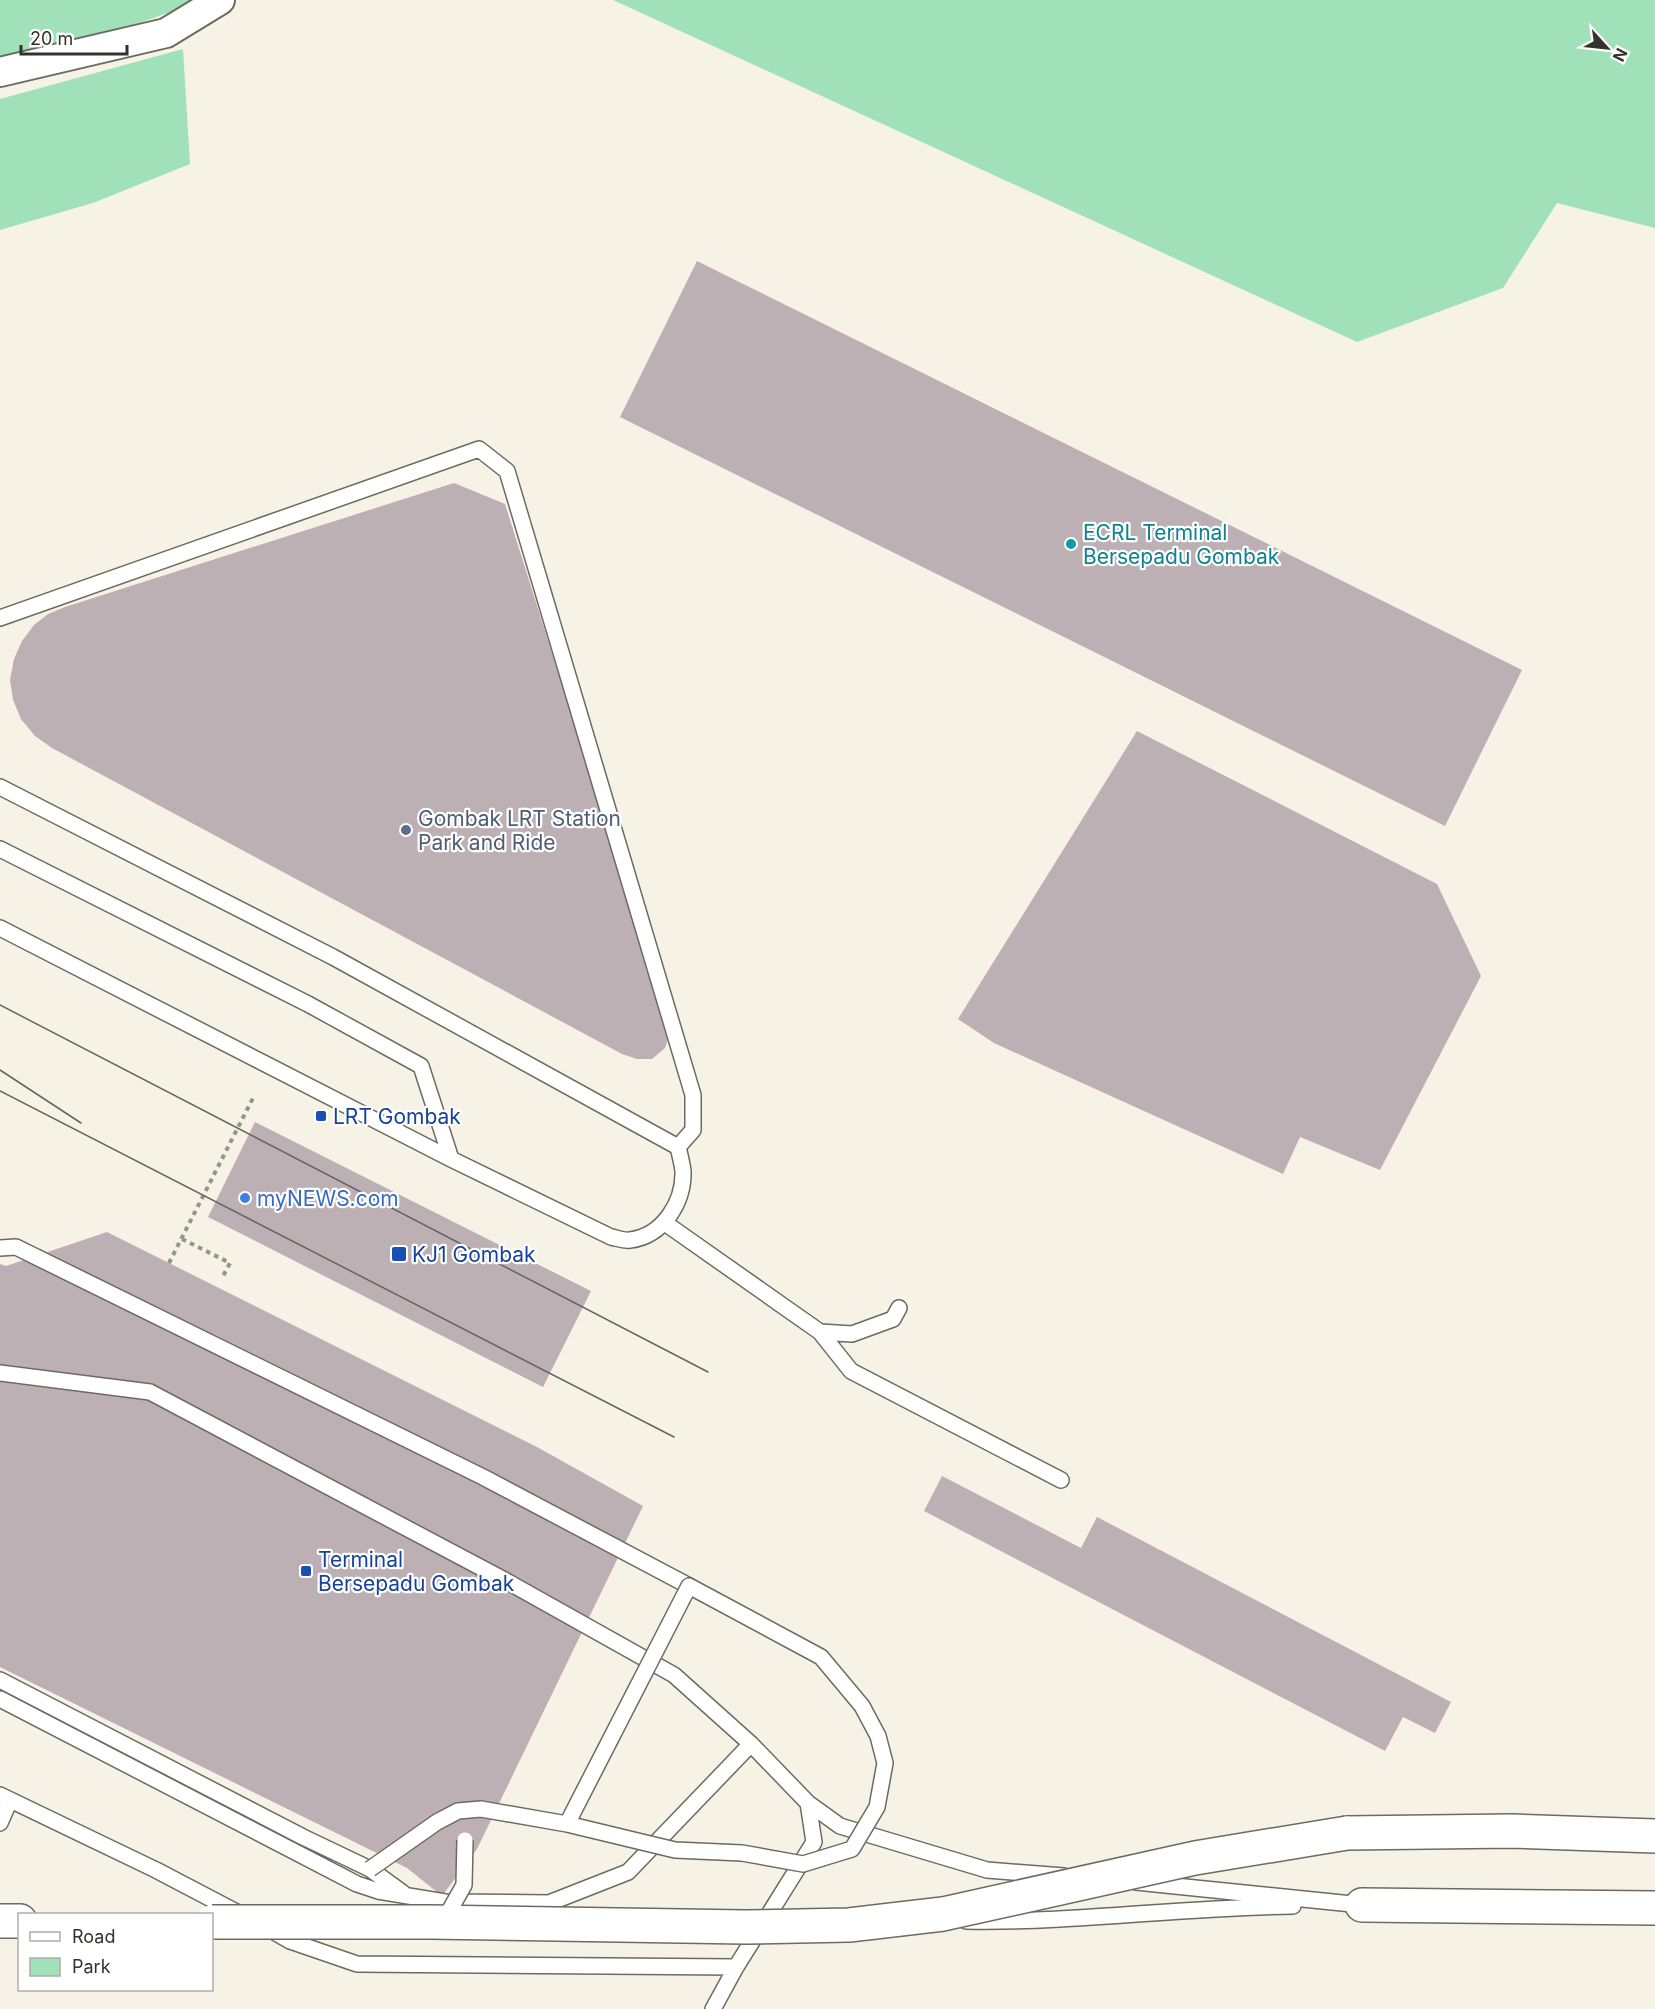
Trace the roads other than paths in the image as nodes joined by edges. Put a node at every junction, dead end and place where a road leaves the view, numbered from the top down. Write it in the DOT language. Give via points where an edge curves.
graph roads {
  1 [pos="220,0"];
  2 [pos="0,72"];
  3 [pos="0,618"];
  4 [pos="0,787"];
  5 [pos="0,849"];
  6 [pos="0,928"];
  7 [pos="678,1147"];
  8 [pos="451,1159"];
  9 [pos="665,1223"];
  10 [pos="0,1248"];
  11 [pos="899,1308"];
  12 [pos="820,1332"];
  13 [pos="0,1373"];
  14 [pos="1062,1480"];
  15 [pos="689,1586"];
  16 [pos="0,1680"];
  17 [pos="0,1699"];
  18 [pos="751,1744"];
  19 [pos="5,1798"];
  20 [pos="807,1803"];
  21 [pos="0,1823"];
  22 [pos="567,1824"];
  23 [pos="1655,1836"];
  24 [pos="465,1839"];
  25 [pos="370,1869"];
  26 [pos="1362,1905"];
  27 [pos="1655,1908"];
  28 [pos="0,1921"];
  29 [pos="18,1921"];
  30 [pos="213,1922"];
  31 [pos="431,1922"];
  32 [pos="736,1967"];
  33 [pos="712,2009"];
  1 -- 2 [label="street" via="166,33"];
  3 -- 7 [label="lane" via="479,449 507,471 693,1095 693,1130"];
  4 -- 7 [label="lane" via="333,957"];
  5 -- 8 [label="lane" via="308,1004 421,1066"];
  6 -- 8 [label="lane"];
  7 -- 9 [label="lane" via="683,1171 679,1200"];
  8 -- 9 [label="lane" via="611,1237 629,1241"];
  9 -- 12 [label="lane"];
  10 -- 15 [label="lane" via="16,1247 212,1343 483,1477"];
  11 -- 12 [label="lane" via="893,1319 852,1334"];
  12 -- 14 [label="lane" via="851,1371"];
  13 -- 18 [label="lane" via="150,1392 674,1675"];
  15 -- 22 [label="lane, bridge"];
  15 -- 22 [label="lane, bridge" via="821,1657 862,1706 878,1736 885,1763 877,1808 852,1848 803,1864 742,1853 675,1850"];
  16 -- 25 [label="lane"];
  17 -- 18 [label="lane" via="357,1884 445,1902 549,1903 628,1872"];
  18 -- 20 [label="lane"];
  19 -- 21 [label="lane"];
  19 -- 32 [label="lane" via="156,1870 290,1941 357,1964"];
  20 -- 26 [label="lane" via="840,1826 987,1870"];
  20 -- 32 [label="lane" via="814,1842"];
  22 -- 25 [label="lane, bridge" via="481,1809 458,1811"];
  23 -- 31 [label="highway, bridge" via="1512,1831 1347,1833 1195,1858 943,1914 849,1925"];
  24 -- 31 [label="lane, bridge" via="464,1885 447,1915"];
  25 -- 26 [label="lane" via="411,1900 444,1911 515,1916 1018,1922 1239,1906"];
  26 -- 27 [label="highway"];
  28 -- 29 [label="highway"];
  30 -- 31 [label="highway, bridge"];
  32 -- 33 [label="lane"];
}
